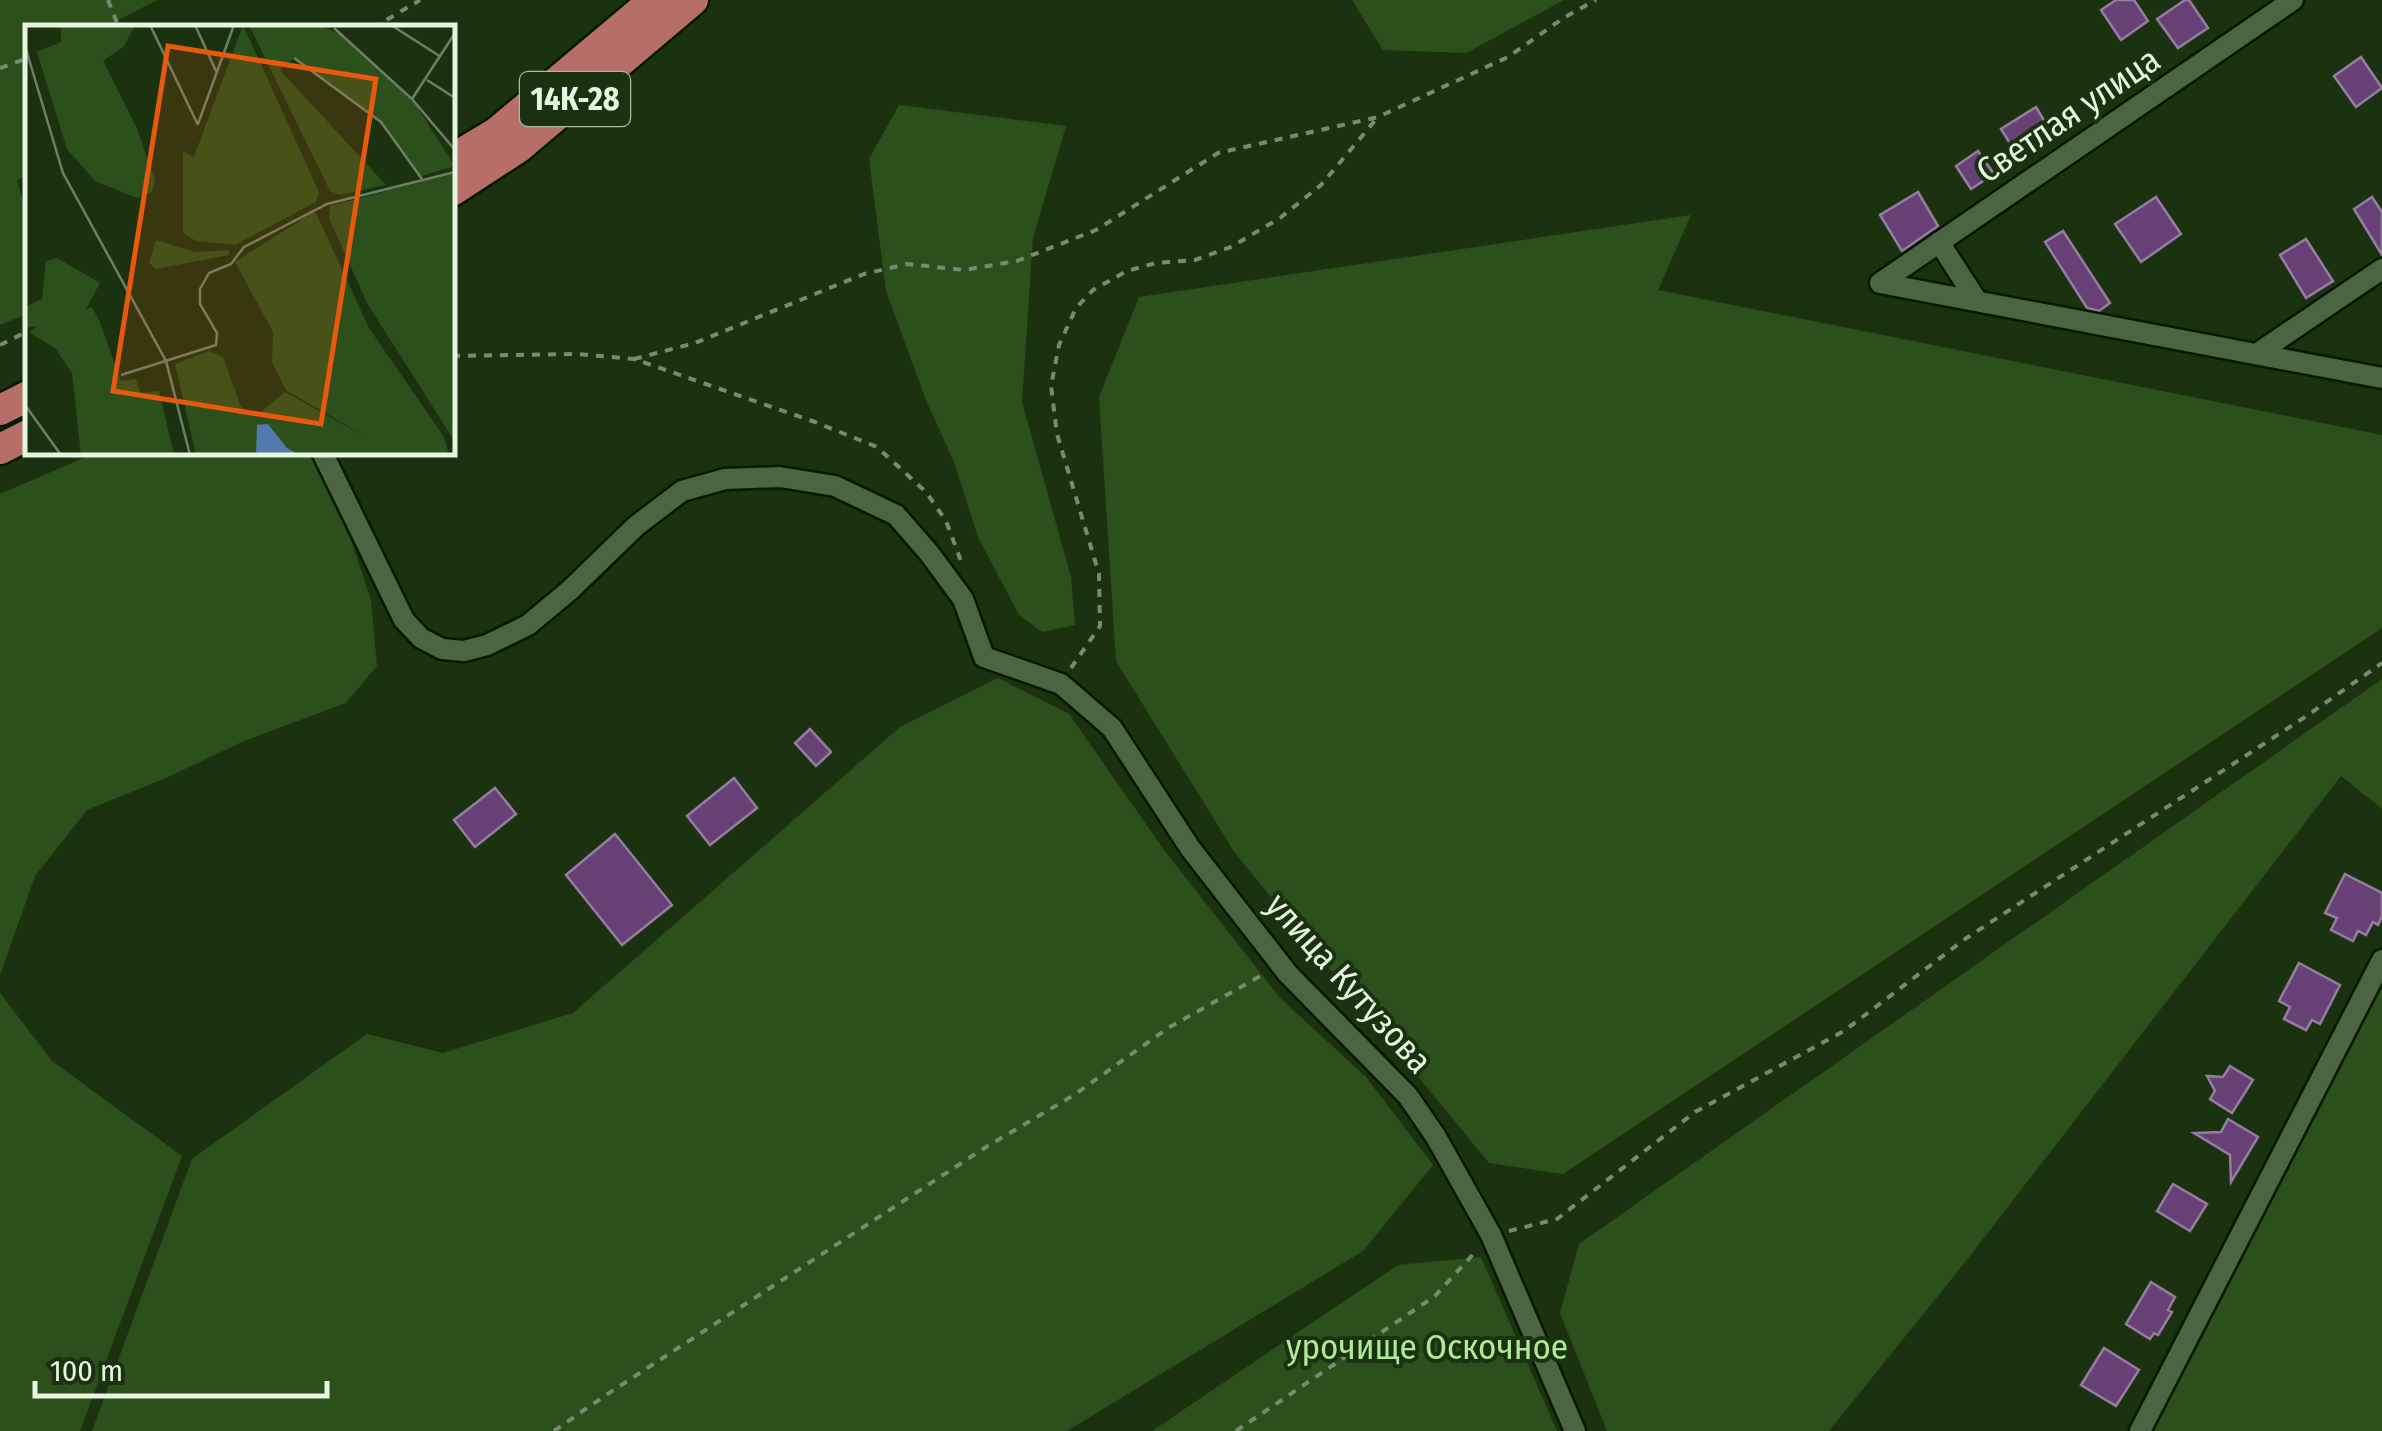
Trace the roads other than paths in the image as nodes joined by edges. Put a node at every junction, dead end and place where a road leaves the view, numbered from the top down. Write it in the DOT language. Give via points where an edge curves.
graph roads {
  1 [pos="654,0"];
  2 [pos="692,0"];
  3 [pos="2293,0"];
  4 [pos="455,157"];
  5 [pos="455,189"];
  6 [pos="1940,242"];
  7 [pos="2382,269"];
  8 [pos="1977,301"];
  9 [pos="2258,353"];
  10 [pos="2382,378"];
  11 [pos="25,398"];
  12 [pos="0,410"];
  13 [pos="25,436"];
  14 [pos="0,449"];
  15 [pos="323,455"];
  16 [pos="2382,960"];
  17 [pos="1575,1431"];
  18 [pos="2140,1431"];
  1 -- 4 [label="main road, 14К-28" via="496,132"];
  2 -- 5 [label="main road, 14К-28" via="518,148"];
  3 -- 6 [label="street, Светлая улица"];
  6 -- 8 [label="street"];
  6 -- 8 [label="street, Светлая улица" via="1880,283"];
  7 -- 9 [label="street"];
  8 -- 9 [label="street"];
  9 -- 10 [label="street"];
  11 -- 12 [label="main road"];
  13 -- 14 [label="main road"];
  15 -- 17 [label="street, улица Кутузова" via="404,620 442,648 487,645 528,626 682,491 725,479 780,477 835,486 896,515 963,599 984,657 1062,684 1112,728 1190,848 1288,974 1408,1096 1491,1235"];
  16 -- 18 [label="street"];
}
